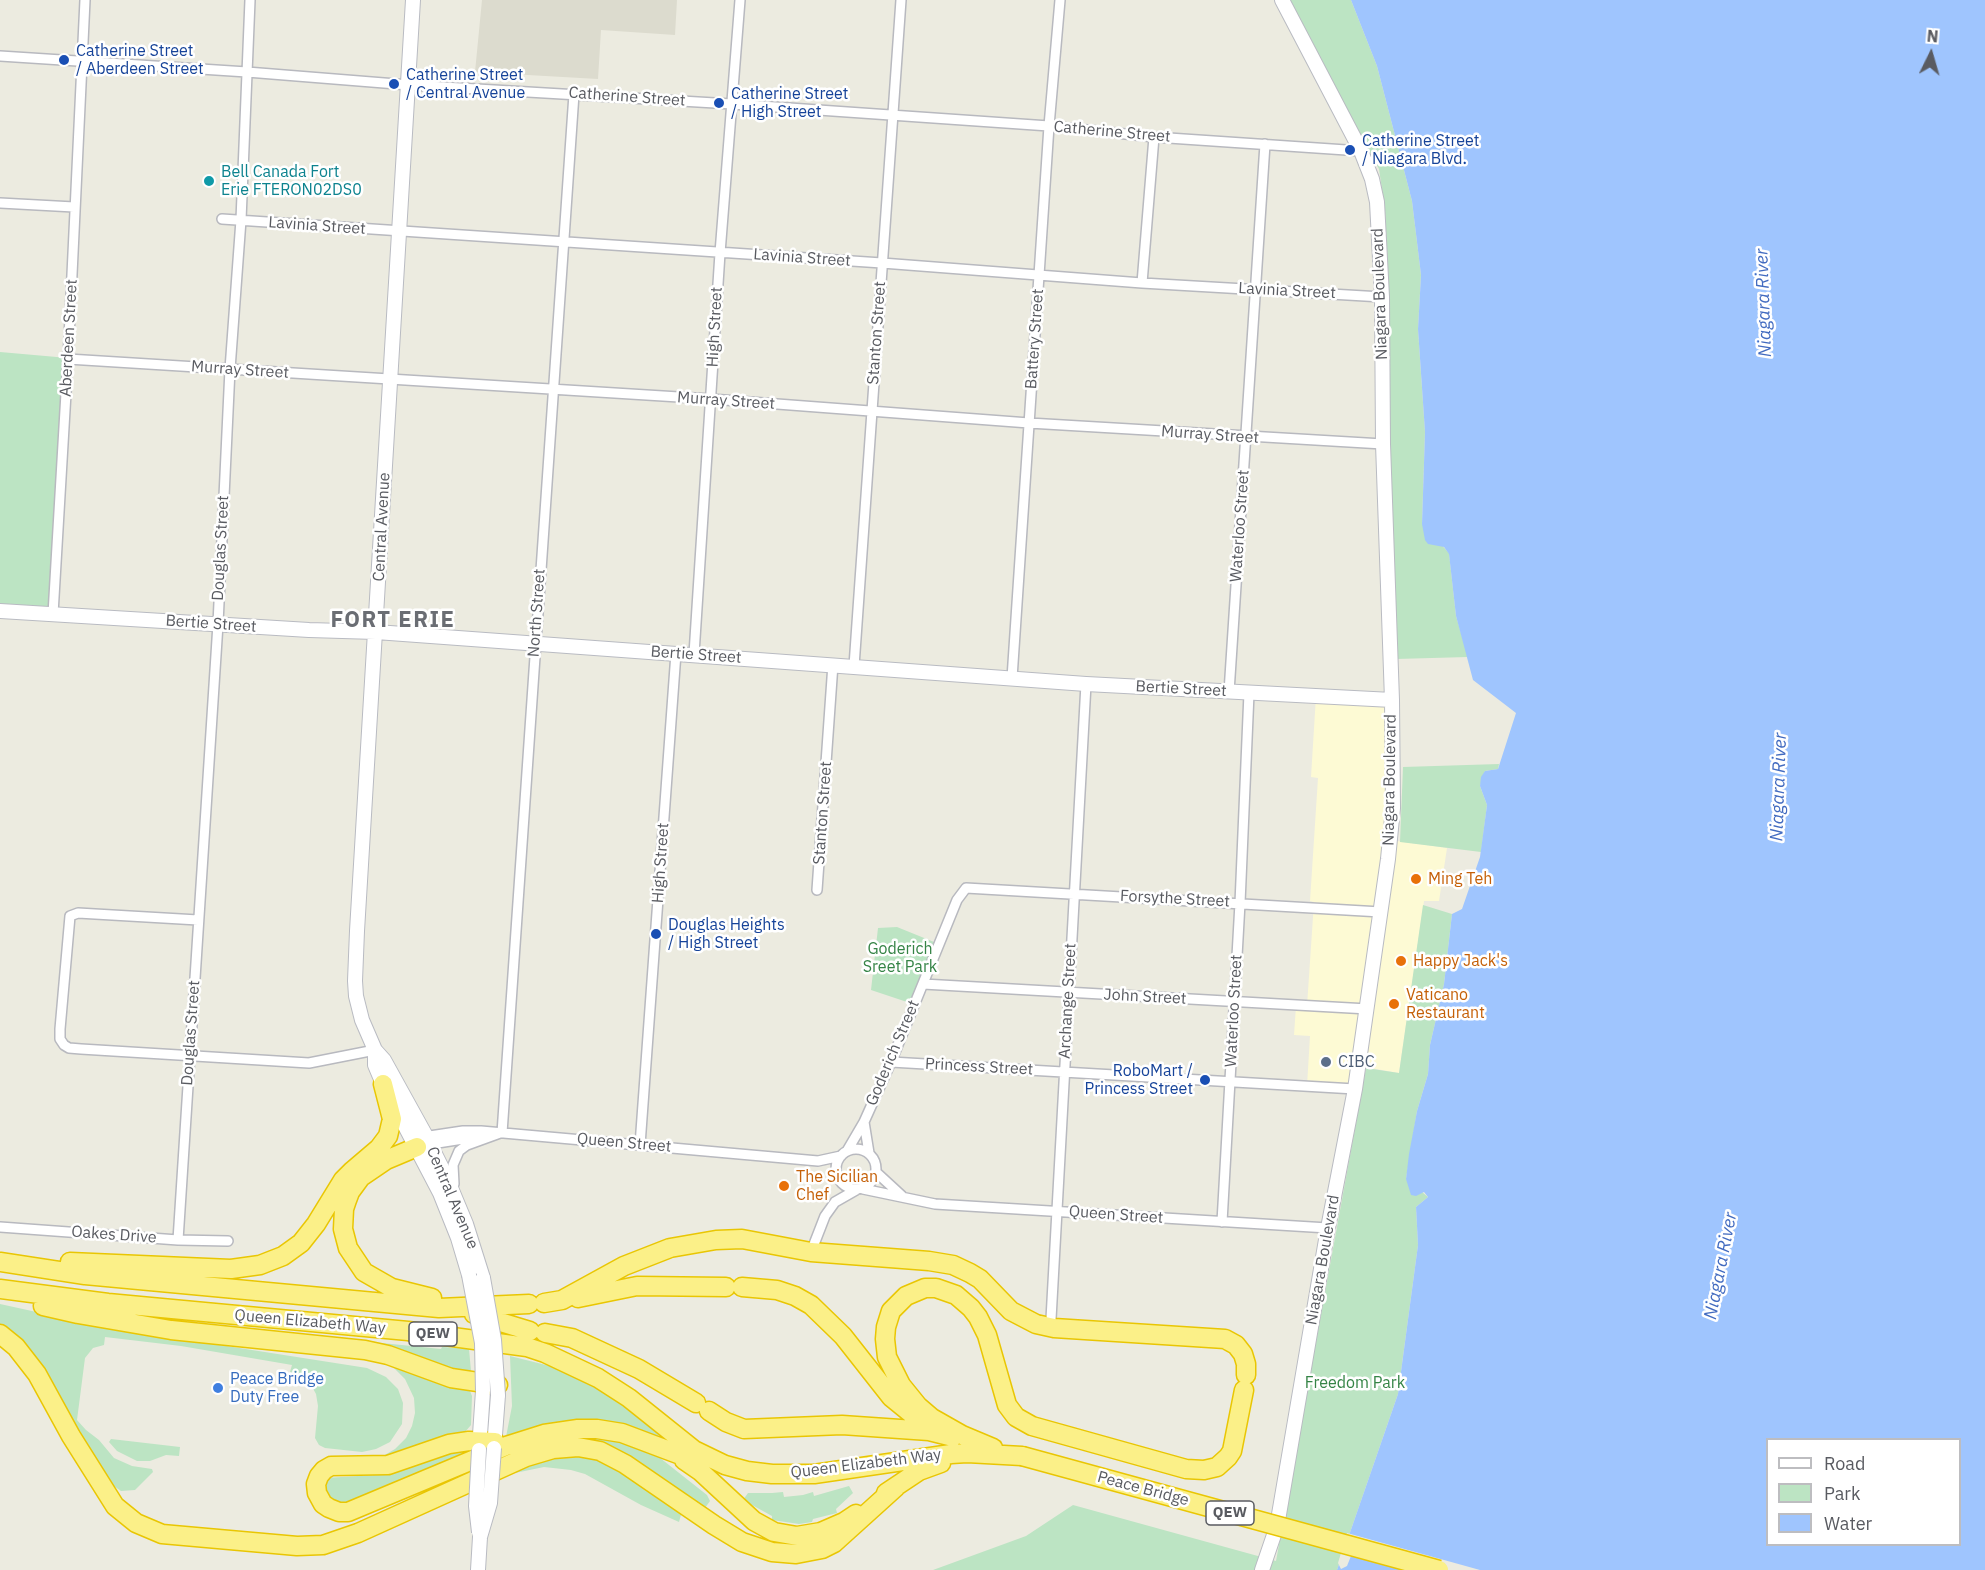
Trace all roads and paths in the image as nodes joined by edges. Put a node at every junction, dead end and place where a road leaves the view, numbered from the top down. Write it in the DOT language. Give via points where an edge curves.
graph roads {
  1 [pos="85,0"];
  2 [pos="250,0"];
  3 [pos="413,0"];
  4 [pos="740,0"];
  5 [pos="901,0"];
  6 [pos="1060,0"];
  7 [pos="1282,0"];
  8 [pos="0,56"];
  9 [pos="81,61"];
  10 [pos="247,72"];
  11 [pos="409,85"];
  12 [pos="574,94"];
  13 [pos="732,104"];
  14 [pos="892,115"];
  15 [pos="1049,126"];
  16 [pos="1154,137"];
  17 [pos="1265,144"];
  18 [pos="1361,151"];
  19 [pos="0,202"];
  20 [pos="74,207"];
  21 [pos="222,219"];
  22 [pos="241,220"];
  23 [pos="399,232"];
  24 [pos="563,242"];
  25 [pos="720,253"];
  26 [pos="882,263"];
  27 [pos="1039,275"];
  28 [pos="1142,283"];
  29 [pos="1256,289"];
  30 [pos="1382,297"];
  31 [pos="68,359"];
  32 [pos="230,369"];
  33 [pos="391,379"];
  34 [pos="553,390"];
  35 [pos="711,399"];
  36 [pos="872,411"];
  37 [pos="1029,423"];
  38 [pos="1245,437"];
  39 [pos="1383,444"];
  40 [pos="0,610"];
  41 [pos="53,614"];
  42 [pos="218,624"];
  43 [pos="376,632"];
  44 [pos="535,644"];
  45 [pos="676,653"];
  46 [pos="694,654"];
  47 [pos="833,664"];
  48 [pos="854,666"];
  49 [pos="1012,678"];
  50 [pos="1086,684"];
  51 [pos="1229,692"];
  52 [pos="1248,693"];
  53 [pos="1392,700"];
  54 [pos="969,888"];
  55 [pos="817,890"];
  56 [pos="1074,894"];
  57 [pos="1239,903"];
  58 [pos="1381,912"];
  59 [pos="198,920"];
  60 [pos="923,984"];
  61 [pos="1068,993"];
  62 [pos="1234,1002"];
  63 [pos="1368,1009"];
  64 [pos="375,1050"];
  65 [pos="189,1056"];
  66 [pos="891,1062"];
  67 [pos="1064,1072"];
  68 [pos="1230,1082"];
  69 [pos="383,1084"];
  70 [pos="1355,1089"];
  71 [pos="864,1122"];
  72 [pos="502,1132"];
  73 [pos="421,1142"];
  74 [pos="640,1145"];
  75 [pos="869,1153"];
  76 [pos="844,1154"];
  77 [pos="818,1161"];
  78 [pos="361,1162"];
  79 [pos="877,1173"];
  80 [pos="838,1179"];
  81 [pos="859,1190"];
  82 [pos="454,1195"];
  83 [pos="904,1197"];
  84 [pos="835,1202"];
  85 [pos="1056,1211"];
  86 [pos="1222,1222"];
  87 [pos="0,1227"];
  88 [pos="1328,1228"];
  89 [pos="178,1240"];
  90 [pos="228,1241"];
  91 [pos="811,1252"];
  92 [pos="0,1260"];
  93 [pos="476,1276"];
  94 [pos="0,1289"];
  95 [pos="0,1295"];
  96 [pos="543,1303"];
  97 [pos="479,1310"];
  98 [pos="1051,1319"];
  99 [pos="0,1334"];
  100 [pos="486,1387"];
  101 [pos="958,1438"];
  102 [pos="487,1445"];
  103 [pos="664,1448"];
  104 [pos="990,1451"];
  105 [pos="1022,1456"];
  106 [pos="832,1472"];
  107 [pos="897,1486"];
  108 [pos="478,1570"];
  109 [pos="1262,1570"];
  110 [pos="1438,1570"];
  1 -- 9 [label="street, Aberdeen Street"];
  2 -- 10 [label="street, Douglas Street"];
  3 -- 11 [label="main road, Central Avenue"];
  4 -- 13 [label="street, High Street"];
  5 -- 14 [label="street, Stanton Street"];
  6 -- 15 [label="street, Battery Street"];
  7 -- 18 [label="main road, Niagara Boulevard"];
  8 -- 9 [label="street, Catherine Street"];
  9 -- 10 [label="street, Catherine Street"];
  9 -- 20 [label="street, Aberdeen Street"];
  10 -- 11 [label="street, Catherine Street"];
  10 -- 22 [label="street, Douglas Street"];
  11 -- 12 [label="street, Catherine Street"];
  11 -- 23 [label="main road, Central Avenue"];
  12 -- 13 [label="street, Catherine Street"];
  12 -- 24 [label="street, North Street"];
  13 -- 14 [label="street, Catherine Street"];
  13 -- 25 [label="street, High Street"];
  14 -- 15 [label="street, Catherine Street"];
  14 -- 26 [label="street, Stanton Street"];
  15 -- 16 [label="street, Catherine Street"];
  15 -- 27 [label="street, Battery Street"];
  16 -- 17 [label="street, Catherine Street"];
  16 -- 28 [label="street"];
  17 -- 18 [label="street, Catherine Street"];
  17 -- 29 [label="street, Waterloo Street"];
  18 -- 30 [label="main road, Niagara Boulevard" via="1377,202"];
  19 -- 20 [label="street"];
  20 -- 31 [label="street, Aberdeen Street"];
  21 -- 22 [label="street, Lavinia Street"];
  22 -- 23 [label="street, Lavinia Street"];
  22 -- 32 [label="street, Douglas Street"];
  23 -- 24 [label="street, Lavinia Street"];
  23 -- 33 [label="main road, Central Avenue"];
  24 -- 25 [label="street, Lavinia Street"];
  24 -- 34 [label="street, North Street"];
  25 -- 26 [label="street, Lavinia Street"];
  25 -- 35 [label="street, High Street"];
  26 -- 27 [label="street, Lavinia Street"];
  26 -- 36 [label="street, Stanton Street"];
  27 -- 28 [label="street, Lavinia Street"];
  27 -- 37 [label="street, Battery Street"];
  28 -- 29 [label="street, Lavinia Street"];
  29 -- 30 [label="street, Lavinia Street"];
  29 -- 38 [label="street, Waterloo Street"];
  30 -- 39 [label="main road, Niagara Boulevard"];
  31 -- 32 [label="street, Murray Street"];
  31 -- 41 [label="street, Aberdeen Street"];
  32 -- 33 [label="street, Murray Street"];
  32 -- 42 [label="street, Douglas Street"];
  33 -- 34 [label="street, Murray Street"];
  33 -- 43 [label="main road, Central Avenue"];
  34 -- 35 [label="street, Murray Street"];
  34 -- 44 [label="street, North Street"];
  35 -- 36 [label="street, Murray Street"];
  35 -- 46 [label="street, High Street"];
  36 -- 37 [label="street, Murray Street"];
  36 -- 48 [label="street, Stanton Street"];
  37 -- 38 [label="street, Murray Street"];
  37 -- 49 [label="street, Battery Street"];
  38 -- 39 [label="street, Murray Street"];
  38 -- 51 [label="street, Waterloo Street"];
  39 -- 53 [label="main road, Niagara Boulevard"];
  40 -- 41 [label="main road, Bertie Street"];
  41 -- 42 [label="main road, Bertie Street"];
  42 -- 43 [label="main road, Bertie Street"];
  42 -- 59 [label="street, Douglas Street"];
  43 -- 44 [label="main road, Bertie Street"];
  43 -- 64 [label="main road, Central Avenue" via="356,958 358,1004"];
  44 -- 45 [label="main road, Bertie Street"];
  44 -- 72 [label="street, North Street"];
  45 -- 46 [label="main road, Bertie Street"];
  45 -- 74 [label="street, High Street"];
  46 -- 47 [label="main road, Bertie Street"];
  47 -- 48 [label="main road, Bertie Street"];
  47 -- 55 [label="street, Stanton Street"];
  48 -- 49 [label="main road, Bertie Street"];
  49 -- 50 [label="main road, Bertie Street"];
  50 -- 51 [label="main road, Bertie Street"];
  50 -- 56 [label="street, Archange Street"];
  51 -- 52 [label="main road, Bertie Street"];
  52 -- 53 [label="main road, Bertie Street"];
  52 -- 57 [label="street, Waterloo Street"];
  53 -- 58 [label="main road, Niagara Boulevard" via="1393,808"];
  54 -- 56 [label="street, Forsythe Street"];
  54 -- 60 [label="street, Goderich Street" via="957,900"];
  56 -- 57 [label="street, Forsythe Street"];
  56 -- 61 [label="street, Archange Street"];
  57 -- 58 [label="street, Forsythe Street"];
  57 -- 62 [label="street, Waterloo Street"];
  58 -- 63 [label="main road, Niagara Boulevard"];
  59 -- 65 [label="street, Douglas Street"];
  59 -- 65 [label="street" via="78,913 69,916 60,1029 60,1039 69,1048"];
  60 -- 61 [label="street, John Street"];
  60 -- 66 [label="street, Goderich Street"];
  61 -- 62 [label="street, John Street"];
  61 -- 67 [label="street, Archange Street"];
  62 -- 63 [label="street, John Street"];
  62 -- 68 [label="street, Waterloo Street"];
  63 -- 70 [label="main road, Niagara Boulevard"];
  64 -- 65 [label="street" via="309,1063"];
  64 -- 69 [label="main road, Central Avenue" via="375,1065"];
  64 -- 73 [label="main road, Central Avenue" via="384,1060"];
  65 -- 89 [label="street, Douglas Street"];
  66 -- 67 [label="street, Princess Street"];
  66 -- 71 [label="street, Goderich Street"];
  67 -- 68 [label="street, Princess Street"];
  67 -- 85 [label="street, Archange Street"];
  68 -- 70 [label="street, Princess Street"];
  68 -- 86 [label="street, Waterloo Street"];
  69 -- 73 [label="main road, Central Avenue"];
  69 -- 78 [label="highway" via="392,1119 390,1131 379,1148"];
  70 -- 88 [label="main road, Niagara Boulevard"];
  71 -- 75 [label="street, Goderich Street"];
  71 -- 76 [label="street, Goderich Street"];
  72 -- 73 [label="street, Queen Street"];
  72 -- 74 [label="street, Queen Street"];
  72 -- 82 [label="street" via="459,1151 453,1165"];
  73 -- 78 [label="highway" via="386,1149"];
  73 -- 82 [label="main road, Central Avenue"];
  73 -- 93 [label="main road, Central Avenue"];
  73 -- 97 [label="highway" via="361,1177 344,1209 345,1239 358,1265 382,1284"];
  74 -- 77 [label="street, Queen Street"];
  75 -- 76 [label="street" via="862,1150"];
  75 -- 79 [label="street"];
  76 -- 77 [label="street, Queen Street"];
  76 -- 80 [label="street" via="836,1170"];
  77 -- 80 [label="street"];
  78 -- 92 [label="highway" via="343,1180 301,1243 260,1265 231,1269"];
  79 -- 81 [label="street" via="870,1185"];
  79 -- 83 [label="street, Queen Street"];
  80 -- 81 [label="street" via="846,1187"];
  80 -- 84 [label="street"];
  81 -- 83 [label="street, Queen Street"];
  81 -- 84 [label="street"];
  82 -- 93 [label="main road, Central Avenue" via="470,1235"];
  83 -- 85 [label="street, Queen Street" via="935,1204"];
  84 -- 91 [label="street"];
  85 -- 86 [label="street, Queen Street"];
  85 -- 98 [label="street, Archange Street"];
  86 -- 88 [label="street, Queen Street"];
  87 -- 89 [label="street, Oakes Drive"];
  88 -- 109 [label="main road, Niagara Boulevard" via="1277,1524"];
  89 -- 90 [label="street, Oakes Drive"];
  91 -- 96 [label="highway, QEW" via="742,1239 686,1244 624,1266"];
  91 -- 104 [label="highway" via="953,1265 980,1279 1020,1317 1045,1327 1225,1339 1243,1354 1245,1382 1232,1451 1223,1463 1211,1469 1186,1469 1024,1422 1007,1405 987,1335 972,1308 956,1295 936,1288 906,1296 891,1311 886,1328 885,1346 892,1370 918,1407"];
  92 -- 97 [label="highway, Queen Elizabeth Way / QEW" via="85,1275"];
  93 -- 100 [label="main road, Central Avenue, bridge" via="494,1340"];
  94 -- 106 [label="highway, Queen Elizabeth Way / QEW" via="527,1347 604,1381 683,1442 725,1465 772,1474"];
  95 -- 100 [label="highway" via="171,1330 365,1350"];
  96 -- 97 [label="highway, QEW"];
  96 -- 101 [label="highway, QEW" via="650,1286 777,1290 811,1305 839,1331 902,1407"];
  97 -- 101 [label="highway, QEW" via="538,1332 572,1338 639,1369 744,1429 842,1425 929,1431"];
  99 -- 107 [label="highway" via="37,1374 115,1506 136,1523 162,1533 323,1545 526,1457 578,1447 615,1458 742,1542 772,1552 796,1554 834,1543"];
  100 -- 102 [label="main road, Central Avenue"];
  101 -- 104 [label="highway, Queen Elizabeth Way / QEW"];
  102 -- 103 [label="highway" via="462,1441 388,1465 331,1466 319,1476 317,1493 328,1508 348,1512 506,1446 568,1430 614,1431"];
  102 -- 108 [label="main road, Central Avenue, bridge" via="476,1506"];
  103 -- 106 [label="highway" via="725,1473 753,1479 793,1480"];
  103 -- 107 [label="highway" via="700,1471 754,1521 785,1535 831,1528"];
  104 -- 105 [label="highway, Queen Elizabeth Way / QEW"];
  104 -- 106 [label="highway, Queen Elizabeth Way / QEW"];
  104 -- 107 [label="highway" via="932,1466"];
  105 -- 110 [label="highway, Peace Bridge / QEW, bridge"];
}
